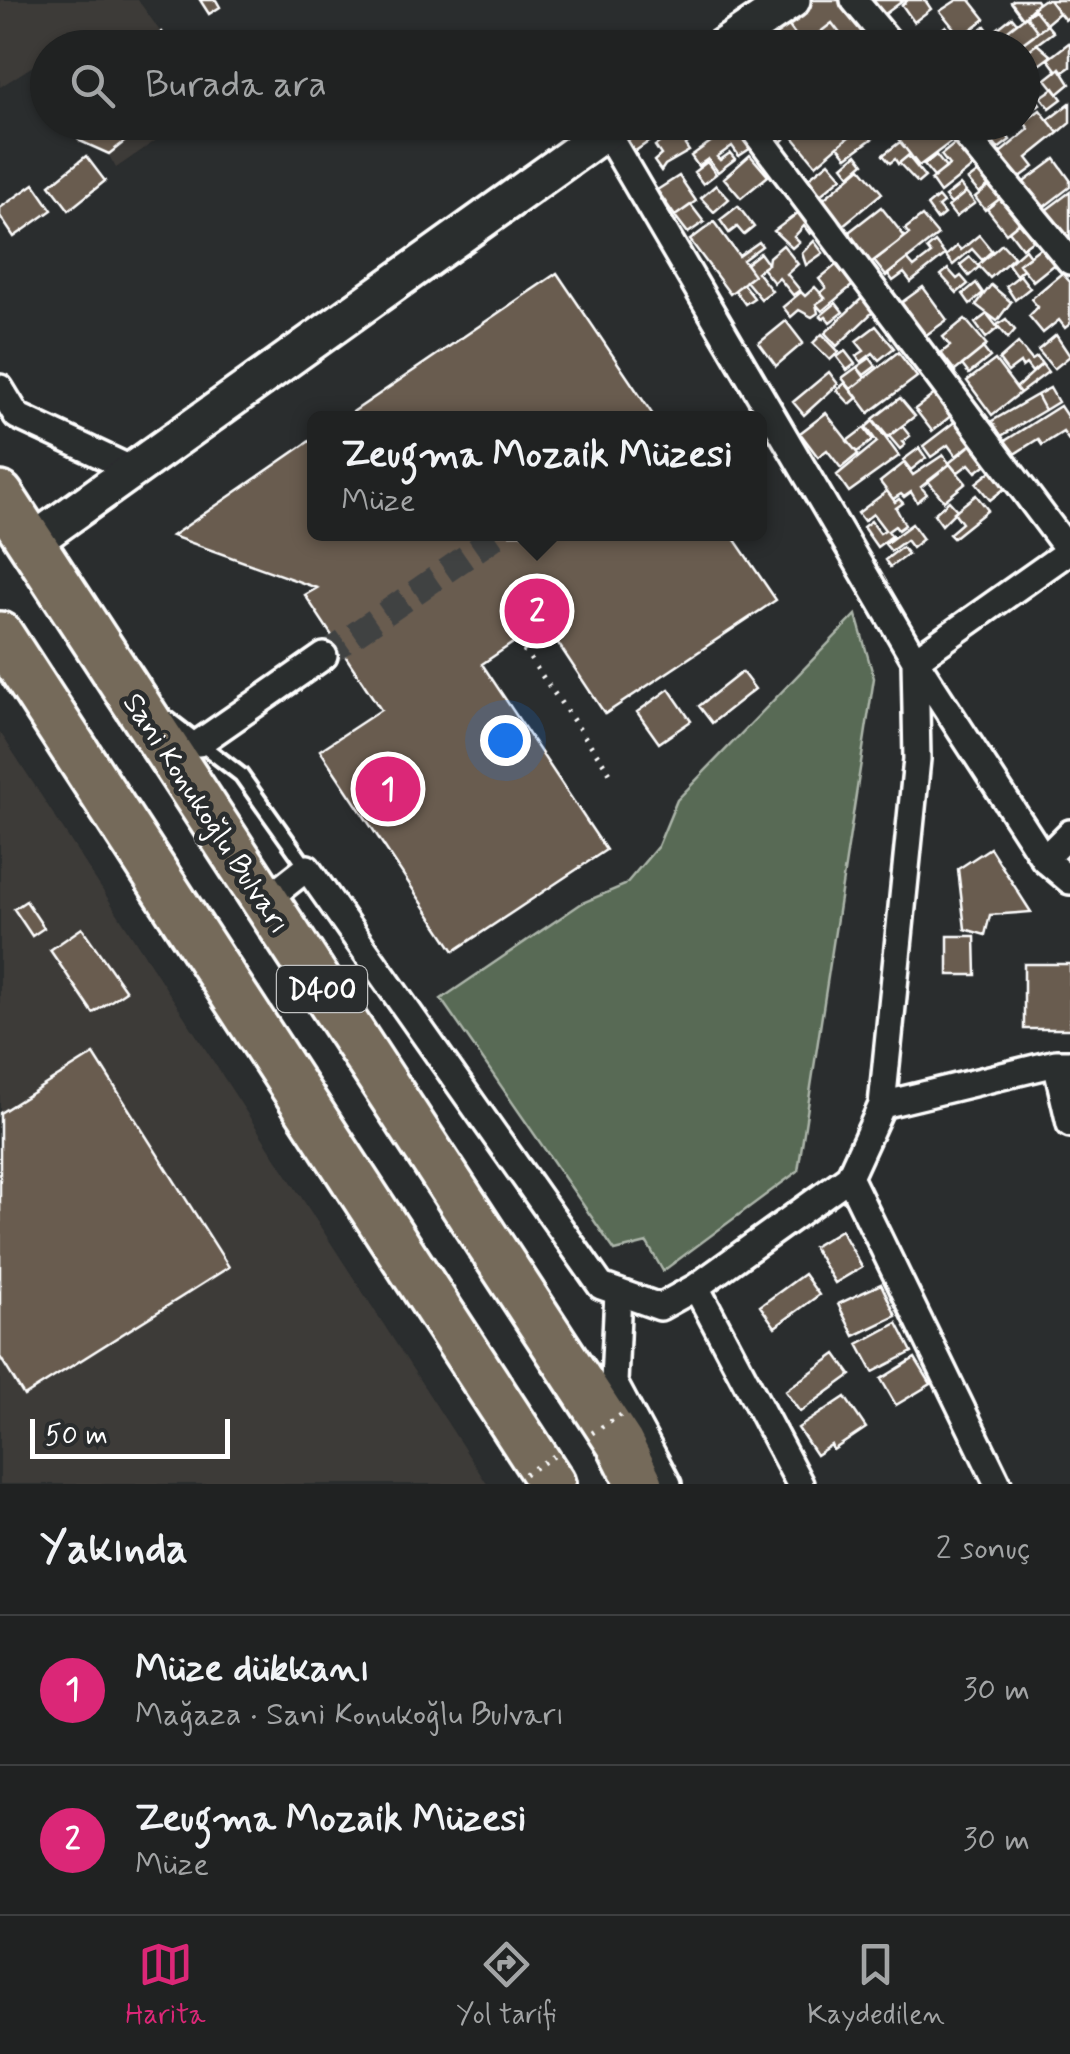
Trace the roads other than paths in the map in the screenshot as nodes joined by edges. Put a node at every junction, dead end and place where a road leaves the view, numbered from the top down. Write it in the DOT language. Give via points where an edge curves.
graph roads {
  1 [pos="792,0"];
  2 [pos="854,0"];
  3 [pos="748,30"];
  4 [pos="879,30"];
  5 [pos="596,140"];
  6 [pos="620,140"];
  7 [pos="761,140"];
  8 [pos="971,140"];
  9 [pos="1070,261"];
  10 [pos="0,388"];
  11 [pos="134,470"];
  12 [pos="0,495"];
  13 [pos="31,543"];
  14 [pos="1069,552"];
  15 [pos="0,635"];
  16 [pos="324,656"];
  17 [pos="915,660"];
  18 [pos="124,686"];
  19 [pos="199,742"];
  20 [pos="1070,834"];
  21 [pos="1044,859"];
  22 [pos="307,868"];
  23 [pos="1070,881"];
  24 [pos="264,901"];
  25 [pos="1063,1063"];
  26 [pos="882,1105"];
  27 [pos="1070,1124"];
  28 [pos="850,1177"];
  29 [pos="696,1287"];
  30 [pos="618,1292"];
  31 [pos="549,1465"];
  32 [pos="640,1484"];
  33 [pos="668,1484"];
  34 [pos="800,1484"];
  35 [pos="998,1484"];
  1 -- 3 [label="main road"];
  2 -- 4 [label="street"];
  5 -- 11 [label="main road"];
  6 -- 17 [label="street"];
  7 -- 14 [label="street"];
  8 -- 9 [label="street"];
  10 -- 11 [label="street" via="17,416"];
  11 -- 13 [label="main road"];
  12 -- 13 [label="highway, Sani Konukoğlu Bulvarı / D400"];
  13 -- 18 [label="highway, Sani Konukoğlu Bulvarı / D400"];
  14 -- 17 [label="street"];
  15 -- 31 [label="highway, D400"];
  16 -- 19 [label="street"];
  17 -- 21 [label="street"];
  17 -- 26 [label="street" via="917,759"];
  18 -- 19 [label="lane"];
  18 -- 24 [label="highway, Sani Konukoğlu Bulvarı / D400"];
  19 -- 22 [label="lane" via="241,775"];
  20 -- 21 [label="street"];
  21 -- 23 [label="street"];
  22 -- 24 [label="street"];
  22 -- 30 [label="street" via="600,1286"];
  24 -- 32 [label="highway, Sani Konukoğlu Bulvarı / D400"];
  25 -- 26 [label="street"];
  25 -- 27 [label="street"];
  26 -- 28 [label="street"];
  28 -- 29 [label="street"];
  28 -- 35 [label="street"];
  29 -- 30 [label="street" via="660,1308"];
  29 -- 34 [label="street"];
  30 -- 33 [label="street" via="614,1383"];
}
